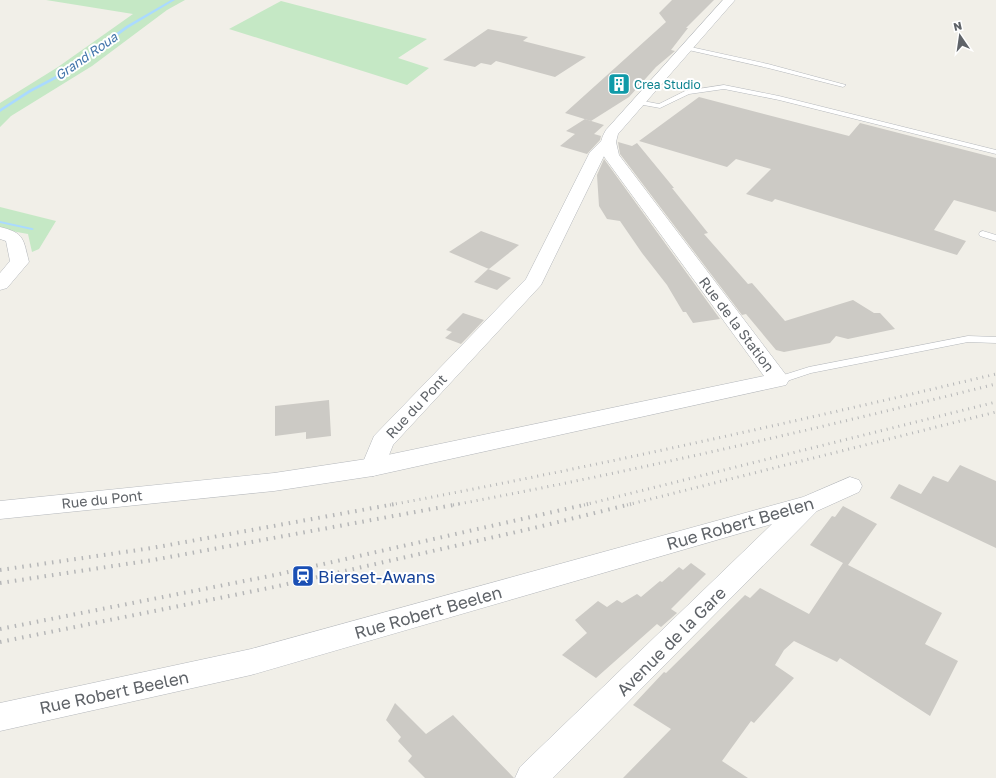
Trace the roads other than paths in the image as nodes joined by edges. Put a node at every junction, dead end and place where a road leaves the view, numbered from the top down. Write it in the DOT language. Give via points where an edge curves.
graph roads {
  1 [pos="729,0"];
  2 [pos="686,48"];
  3 [pos="843,85"];
  4 [pos="638,102"];
  5 [pos="608,142"];
  6 [pos="996,152"];
  7 [pos="0,232"];
  8 [pos="983,234"];
  9 [pos="996,238"];
  10 [pos="0,284"];
  11 [pos="996,340"];
  12 [pos="778,380"];
  13 [pos="373,466"];
  14 [pos="850,486"];
  15 [pos="810,504"];
  16 [pos="0,510"];
  17 [pos="0,717"];
  18 [pos="532,778"];
  1 -- 2 [label="street"];
  2 -- 3 [label="lane"];
  2 -- 4 [label="street"];
  4 -- 5 [label="street" via="611,133"];
  4 -- 6 [label="lane" via="660,106 687,92 724,87 779,98"];
  5 -- 12 [label="street, Rue de la Station" via="611,155"];
  5 -- 13 [label="street, Rue du Pont" via="598,152 534,281 382,442"];
  7 -- 10 [label="street" via="14,238 20,262"];
  8 -- 9 [label="lane"];
  11 -- 12 [label="lane" via="968,339 809,370"];
  12 -- 13 [label="street, Rue de la Station"];
  13 -- 16 [label="street, Rue du Pont" via="274,482"];
  14 -- 15 [label="street, Rue Robert Beelen"];
  15 -- 17 [label="street, Rue Robert Beelen" via="251,662"];
  15 -- 18 [label="street, Avenue de la Gare"];
}
